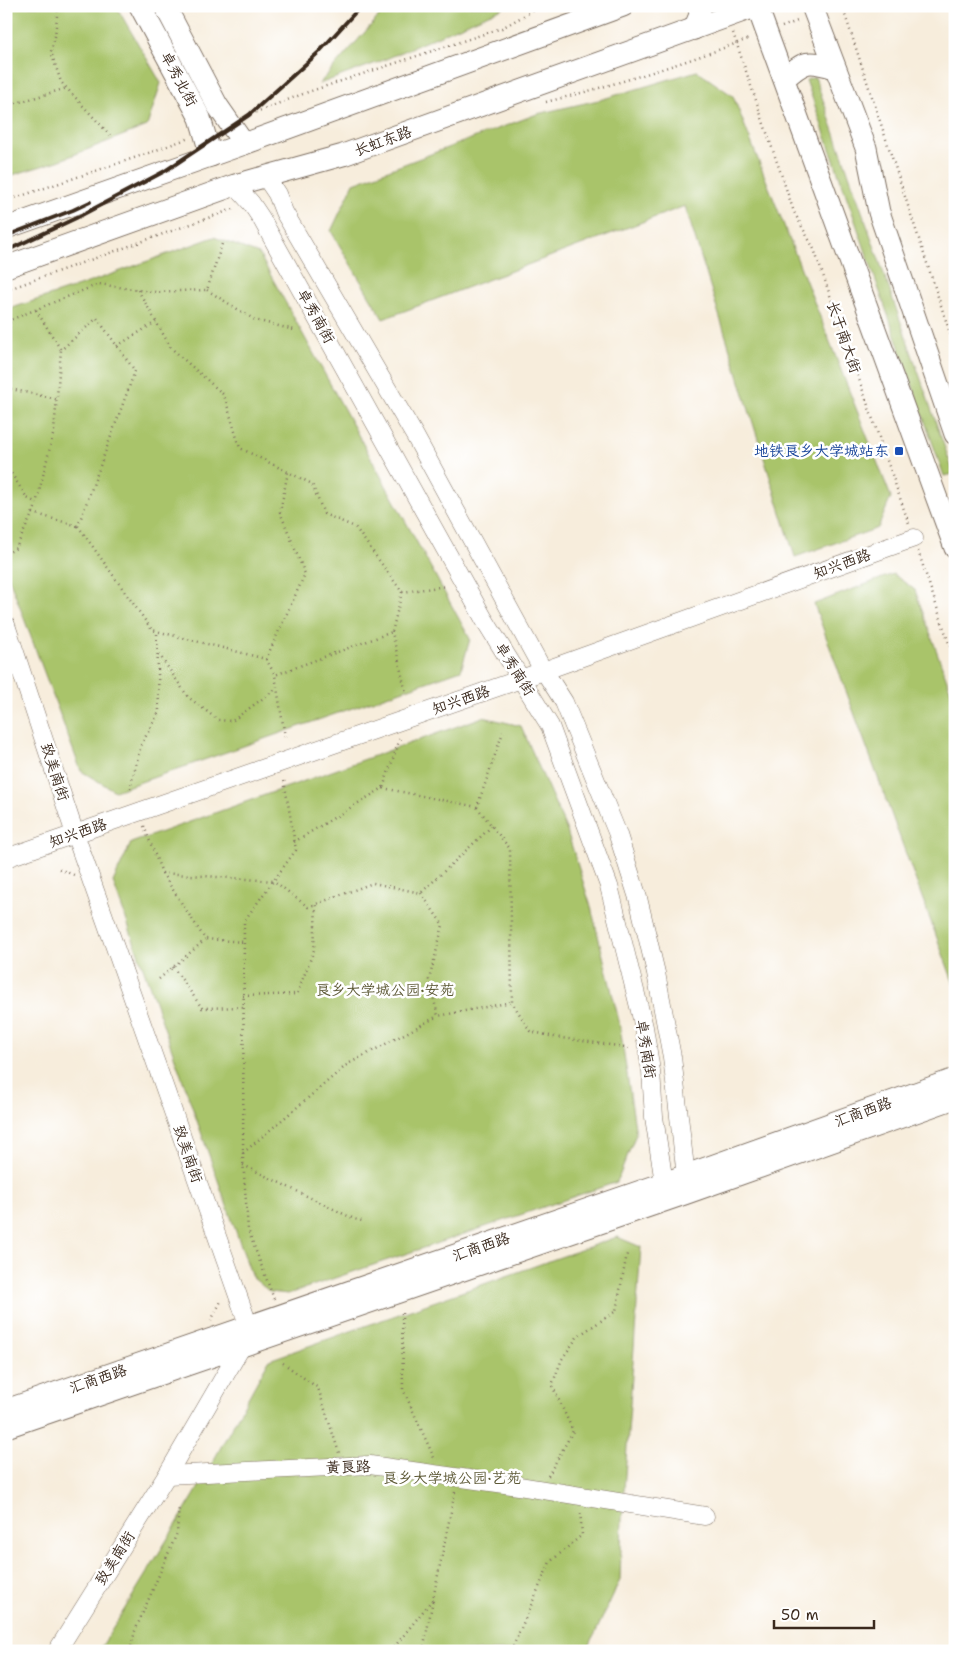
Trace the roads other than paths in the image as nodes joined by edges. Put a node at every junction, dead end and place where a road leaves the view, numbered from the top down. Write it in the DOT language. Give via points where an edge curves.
graph roads {
  1 [pos="140,6"];
  2 [pos="165,6"];
  3 [pos="623,6"];
  4 [pos="699,6"];
  5 [pos="757,6"];
  6 [pos="812,6"];
  7 [pos="694,29"];
  8 [pos="835,68"];
  9 [pos="784,79"];
  10 [pos="244,144"];
  11 [pos="211,156"];
  12 [pos="266,176"];
  13 [pos="236,185"];
  14 [pos="6,228"];
  15 [pos="6,267"];
  16 [pos="955,434"];
  17 [pos="914,538"];
  18 [pos="955,548"];
  19 [pos="6,625"];
  20 [pos="544,670"];
  21 [pos="521,680"];
  22 [pos="75,834"];
  23 [pos="6,858"];
  24 [pos="955,1079"];
  25 [pos="955,1098"];
  26 [pos="685,1185"];
  27 [pos="664,1192"];
  28 [pos="246,1336"];
  29 [pos="6,1410"];
  30 [pos="6,1427"];
  31 [pos="167,1475"];
  32 [pos="705,1516"];
  33 [pos="57,1651"];
  1 -- 11 [label="main road, 卓秀北街" via="200,118"];
  2 -- 10 [label="main road" via="217,105"];
  3 -- 10 [label="main road"];
  4 -- 7 [label="main road" via="700,14"];
  5 -- 7 [label="main road, 长虹东路"];
  5 -- 9 [label="main road, 长于南大街"];
  6 -- 8 [label="main road"];
  7 -- 12 [label="main road, 长虹东路" via="334,158"];
  8 -- 9 [label="main road" via="810,62 798,66"];
  8 -- 16 [label="main road" via="866,148 879,212"];
  9 -- 18 [label="main road, 长于南大街"];
  10 -- 11 [label="main road"];
  11 -- 14 [label="main road"];
  12 -- 13 [label="main road, 长虹东路"];
  12 -- 20 [label="street, 卓秀南街"];
  13 -- 15 [label="main road, 长虹东路"];
  13 -- 21 [label="street, 卓秀南街" via="261,218"];
  17 -- 20 [label="street, 知兴西路"];
  19 -- 22 [label="street, 致美南街"];
  20 -- 21 [label="street, 知兴西路"];
  20 -- 26 [label="street, 卓秀南街" via="567,711 617,832 638,898 672,1057"];
  21 -- 22 [label="street, 知兴西路"];
  21 -- 27 [label="street, 卓秀南街" via="550,726 609,886 644,1027"];
  22 -- 23 [label="street, 知兴西路"];
  22 -- 28 [label="street, 致美南街"];
  24 -- 26 [label="main road, 汇商西路"];
  25 -- 26 [label="main road, 汇商西路"];
  26 -- 27 [label="main road, 汇商西路"];
  27 -- 28 [label="main road, 汇商西路"];
  28 -- 29 [label="main road, 汇商西路"];
  28 -- 30 [label="main road, 汇商西路"];
  28 -- 31 [label="street, 致美南街"];
  31 -- 32 [label="street, 黄良路" via="370,1465"];
  31 -- 33 [label="street, 致美南街"];
}
